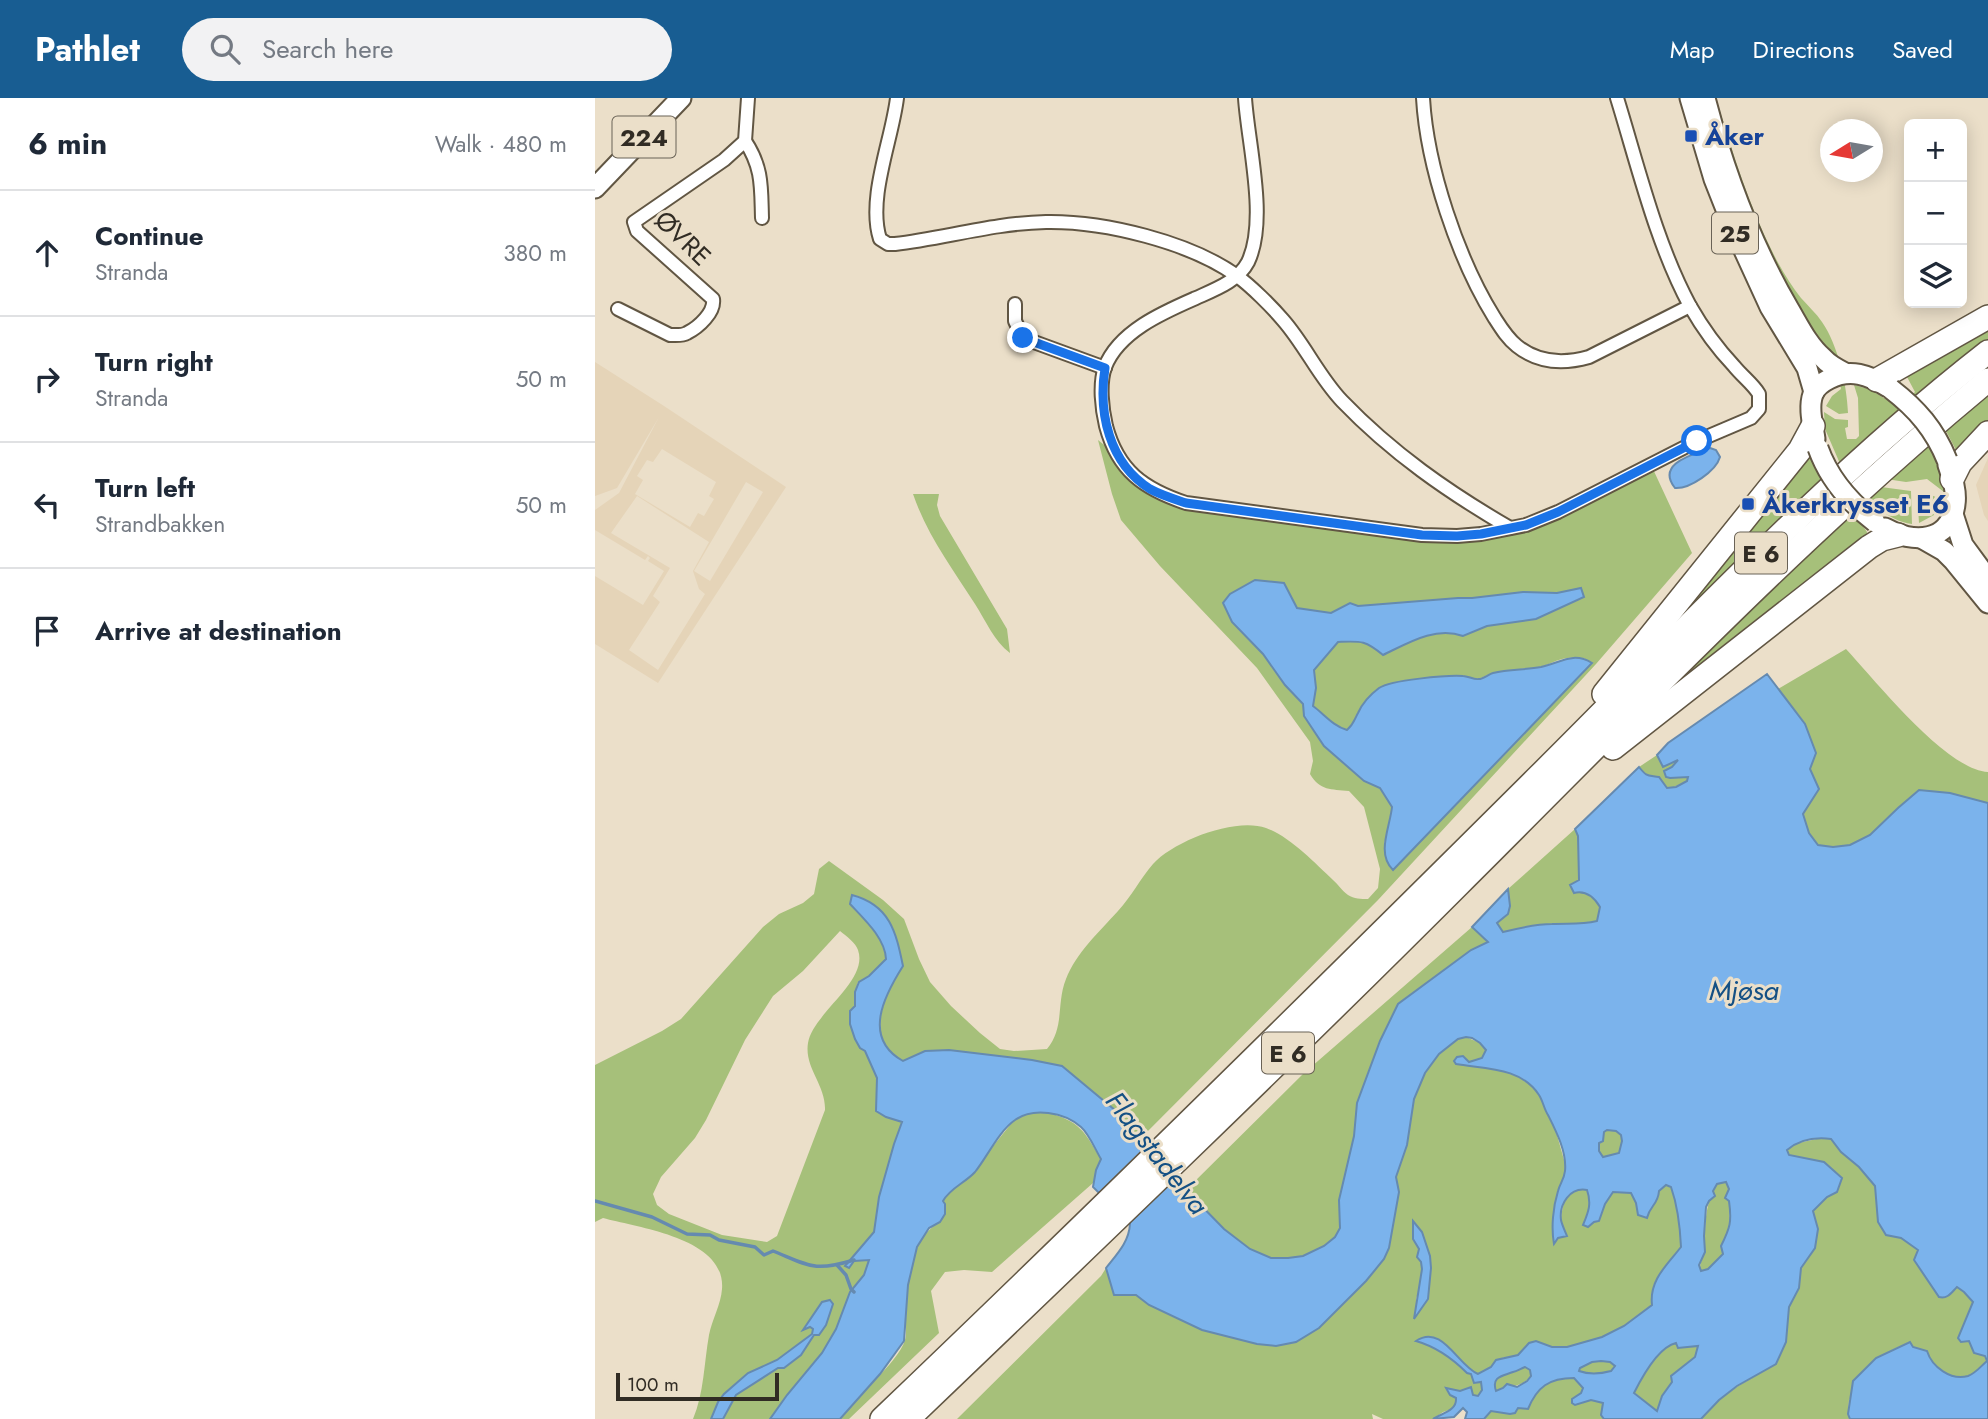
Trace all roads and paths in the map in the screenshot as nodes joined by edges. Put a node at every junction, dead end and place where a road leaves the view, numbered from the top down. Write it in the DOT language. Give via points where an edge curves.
graph roads {
  1 [pos="681,98"];
  2 [pos="748,98"];
  3 [pos="897,98"];
  4 [pos="1245,98"];
  5 [pos="1423,98"];
  6 [pos="1617,98"];
  7 [pos="1690,98"];
  8 [pos="1705,98"];
  9 [pos="745,141"];
  10 [pos="595,188"];
  11 [pos="762,218"];
  12 [pos="1238,276"];
  13 [pos="1015,304"];
  14 [pos="1690,306"];
  15 [pos="618,309"];
  16 [pos="1988,317"];
  17 [pos="1988,352"];
  18 [pos="1105,368"];
  19 [pos="1845,373"];
  20 [pos="1988,380"];
  21 [pos="1884,385"];
  22 [pos="1814,391"];
  23 [pos="1988,433"];
  24 [pos="1815,437"];
  25 [pos="1949,470"];
  26 [pos="1953,514"];
  27 [pos="1510,528"];
  28 [pos="1898,535"];
  29 [pos="1923,539"];
  30 [pos="1988,579"];
  31 [pos="1988,603"];
  32 [pos="1554,776"];
  33 [pos="1105,1218"];
  34 [pos="882,1419"];
  35 [pos="908,1419"];
  1 -- 10 [label="main road, 224"];
  2 -- 9 [label="street"];
  3 -- 12 [label="street" via="877,199 880,239 888,244 1027,223 1095,226 1183,248"];
  4 -- 12 [label="street" via="1258,217 1248,262"];
  5 -- 14 [label="street" via="1429,142 1458,244 1484,301 1507,338 1519,348 1541,359 1575,361"];
  6 -- 14 [label="street" via="1664,248"];
  7 -- 22 [label="main road, 25" via="1736,234 1770,307 1807,368"];
  8 -- 19 [label="main road, 25" via="1742,211 1774,283 1816,351"];
  9 -- 11 [label="street" via="760,171"];
  9 -- 15 [label="street, ØVRE" via="634,222 637,232 713,299 711,312 687,333 670,335"];
  12 -- 18 [label="street" via="1151,319 1120,346"];
  12 -- 27 [label="street" via="1281,317 1327,383 1375,434 1441,486"];
  13 -- 18 [label="street" via="1015,321 1023,338"];
  14 -- 27 [label="street" via="1723,354 1759,394 1756,414 1558,512"];
  16 -- 21 [label="highway"];
  17 -- 32 [label="highway, E 6" via="1902,424 1747,567"];
  18 -- 27 [label="street" via="1102,399 1109,436 1128,470 1168,497 1209,507 1422,535 1457,536"];
  19 -- 21 [label="main road, 25" via="1857,373"];
  19 -- 22 [label="main road" via="1825,380"];
  20 -- 32 [label="highway, E 6" via="1819,527"];
  21 -- 25 [label="main road, 25, bridge" via="1927,423"];
  22 -- 24 [label="main road, 25"];
  23 -- 25 [label="highway"];
  24 -- 28 [label="main road, 25, bridge" via="1842,492 1875,522"];
  24 -- 32 [label="highway, E 6" via="1563,744"];
  25 -- 26 [label="main road, 25" via="1956,500"];
  26 -- 29 [label="main road" via="1939,532"];
  26 -- 30 [label="main road, 25" via="1963,545"];
  28 -- 29 [label="main road, 25"];
  28 -- 32 [label="highway, E 6" via="1869,547 1591,765"];
  29 -- 31 [label="main road, 25" via="1944,551"];
  32 -- 33 [label="highway, E 6"];
  33 -- 34 [label="highway, E 6"];
  33 -- 35 [label="highway, E 6"];
}
